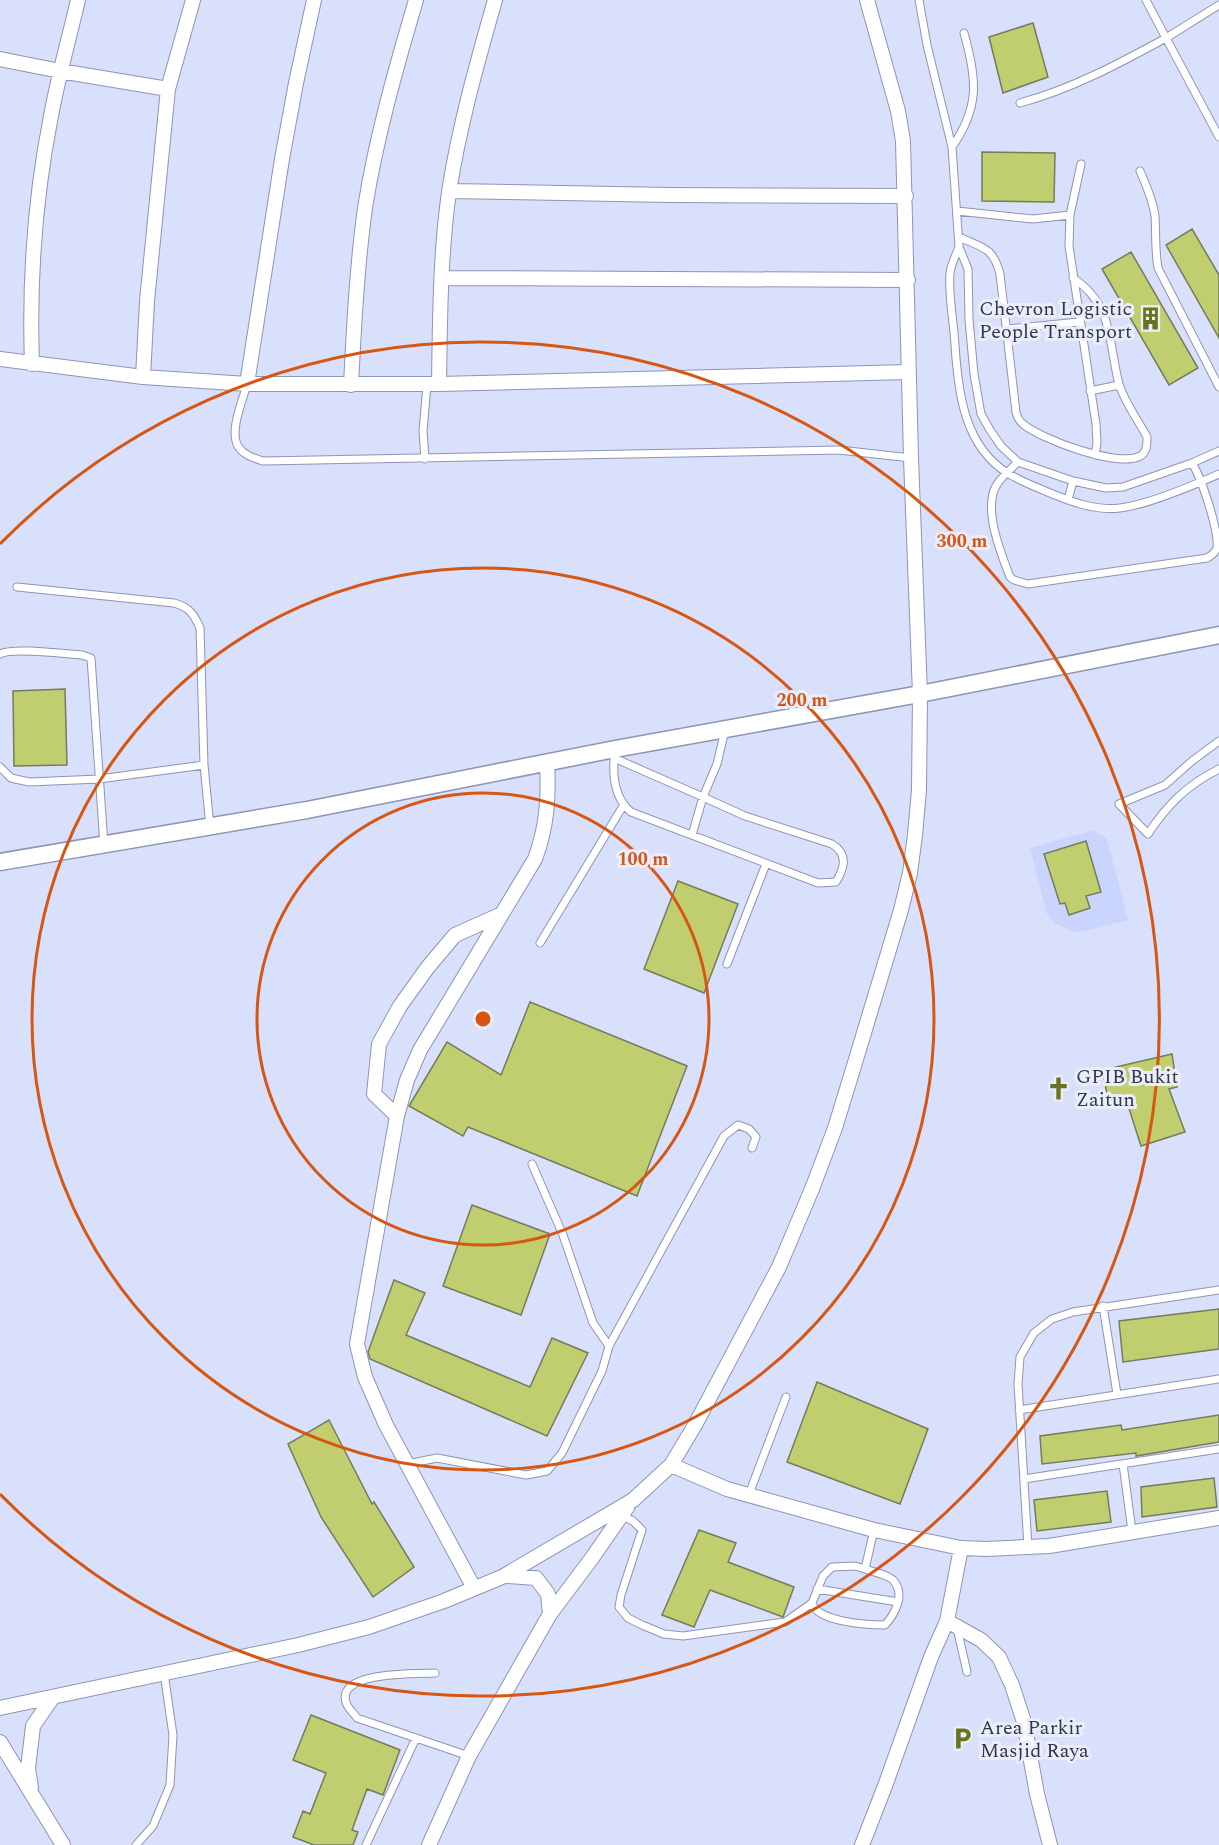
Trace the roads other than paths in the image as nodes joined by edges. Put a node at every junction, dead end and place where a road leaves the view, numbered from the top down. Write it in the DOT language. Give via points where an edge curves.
graph roads {
  1 [pos="78,0"];
  2 [pos="193,0"];
  3 [pos="314,0"];
  4 [pos="416,0"];
  5 [pos="495,0"];
  6 [pos="867,0"];
  7 [pos="919,0"];
  8 [pos="1146,0"];
  9 [pos="1219,5"];
  10 [pos="964,33"];
  11 [pos="1166,38"];
  12 [pos="0,59"];
  13 [pos="60,71"];
  14 [pos="168,89"];
  15 [pos="1020,103"];
  16 [pos="1219,137"];
  17 [pos="952,147"];
  18 [pos="1081,164"];
  19 [pos="1140,171"];
  20 [pos="450,191"];
  21 [pos="906,196"];
  22 [pos="957,212"];
  23 [pos="1070,215"];
  24 [pos="959,237"];
  25 [pos="959,247"];
  26 [pos="442,278"];
  27 [pos="1073,278"];
  28 [pos="908,280"];
  29 [pos="1079,322"];
  30 [pos="1008,329"];
  31 [pos="0,359"];
  32 [pos="32,364"];
  33 [pos="909,372"];
  34 [pos="143,377"];
  35 [pos="247,384"];
  36 [pos="351,385"];
  37 [pos="433,385"];
  38 [pos="1119,385"];
  39 [pos="1219,387"];
  40 [pos="1090,391"];
  41 [pos="1219,451"];
  42 [pos="1095,455"];
  43 [pos="911,458"];
  44 [pos="425,459"];
  45 [pos="1018,462"];
  46 [pos="1192,463"];
  47 [pos="1007,473"];
  48 [pos="1219,474"];
  49 [pos="1073,481"];
  50 [pos="1203,481"];
  51 [pos="1068,500"];
  52 [pos="16,587"];
  53 [pos="1219,635"];
  54 [pos="0,654"];
  55 [pos="920,694"];
  56 [pos="725,730"];
  57 [pos="1219,741"];
  58 [pos="614,753"];
  59 [pos="548,762"];
  60 [pos="204,765"];
  61 [pos="0,767"];
  62 [pos="1219,769"];
  63 [pos="99,779"];
  64 [pos="1165,784"];
  65 [pos="1177,796"];
  66 [pos="703,797"];
  67 [pos="623,806"];
  68 [pos="210,827"];
  69 [pos="692,835"];
  70 [pos="104,845"];
  71 [pos="0,862"];
  72 [pos="766,864"];
  73 [pos="502,914"];
  74 [pos="540,943"];
  75 [pos="727,964"];
  76 [pos="397,1116"];
  77 [pos="752,1148"];
  78 [pos="532,1164"];
  79 [pos="1219,1290"];
  80 [pos="1103,1306"];
  81 [pos="609,1346"];
  82 [pos="1219,1379"];
  83 [pos="1118,1394"];
  84 [pos="786,1397"];
  85 [pos="1019,1410"];
  86 [pos="1219,1449"];
  87 [pos="407,1464"];
  88 [pos="1123,1464"];
  89 [pos="671,1465"];
  90 [pos="1024,1479"];
  91 [pos="749,1494"];
  92 [pos="633,1500"];
  93 [pos="621,1515"];
  94 [pos="1219,1518"];
  95 [pos="874,1530"];
  96 [pos="1132,1531"];
  97 [pos="962,1548"];
  98 [pos="1028,1548"];
  99 [pos="865,1569"];
  100 [pos="502,1577"];
  101 [pos="474,1588"];
  102 [pos="817,1589"];
  103 [pos="898,1602"];
  104 [pos="812,1604"];
  105 [pos="550,1614"];
  106 [pos="952,1624"];
  107 [pos="967,1672"];
  108 [pos="164,1673"];
  109 [pos="435,1673"];
  110 [pos="53,1697"];
  111 [pos="0,1708"];
  112 [pos="416,1738"];
  113 [pos="0,1742"];
  114 [pos="469,1756"];
  115 [pos="31,1793"];
  116 [pos="63,1845"];
  117 [pos="136,1845"];
  118 [pos="366,1845"];
  119 [pos="429,1845"];
  120 [pos="861,1845"];
  121 [pos="1050,1845"];
  1 -- 13 [label="street"];
  2 -- 14 [label="street"];
  3 -- 35 [label="street" via="286,138"];
  4 -- 36 [label="street" via="366,206 358,262"];
  5 -- 20 [label="street" via="474,74"];
  6 -- 21 [label="street" via="898,111"];
  7 -- 17 [label="lane"];
  8 -- 11 [label="lane"];
  9 -- 11 [label="lane"];
  10 -- 17 [label="lane" via="974,78 972,109 967,125"];
  11 -- 15 [label="lane" via="1093,77"];
  11 -- 16 [label="lane"];
  12 -- 13 [label="street"];
  13 -- 14 [label="street"];
  13 -- 32 [label="street" via="39,200 31,297"];
  14 -- 34 [label="street" via="152,237"];
  17 -- 22 [label="lane"];
  18 -- 23 [label="lane"];
  19 -- 39 [label="lane" via="1155,214 1158,268"];
  20 -- 21 [label="street"];
  20 -- 26 [label="street"];
  21 -- 28 [label="street"];
  22 -- 23 [label="lane" via="1033,219"];
  22 -- 24 [label="lane"];
  23 -- 27 [label="lane" via="1068,246"];
  24 -- 25 [label="lane"];
  24 -- 30 [label="lane" via="997,259"];
  25 -- 45 [label="lane" via="968,269 969,320 981,414 1001,446"];
  25 -- 47 [label="lane" via="950,272 956,364 965,416 974,437"];
  26 -- 28 [label="street"];
  26 -- 37 [label="street"];
  27 -- 29 [label="lane"];
  27 -- 38 [label="lane" via="1090,291 1101,307"];
  28 -- 33 [label="street"];
  29 -- 30 [label="lane"];
  29 -- 40 [label="lane"];
  30 -- 42 [label="lane" via="1018,418 1034,430"];
  31 -- 32 [label="street"];
  32 -- 34 [label="street"];
  33 -- 37 [label="street"];
  33 -- 43 [label="street"];
  34 -- 35 [label="street"];
  35 -- 36 [label="street"];
  35 -- 44 [label="lane" via="235,432 238,446 248,456 263,461"];
  36 -- 37 [label="street"];
  37 -- 44 [label="lane" via="423,431"];
  38 -- 40 [label="lane"];
  38 -- 42 [label="lane" via="1147,437 1145,453 1138,458"];
  40 -- 42 [label="lane" via="1096,424"];
  41 -- 46 [label="lane"];
  43 -- 44 [label="lane" via="840,450"];
  43 -- 55 [label="street"];
  45 -- 47 [label="lane"];
  45 -- 49 [label="lane"];
  46 -- 49 [label="lane" via="1123,488"];
  46 -- 50 [label="lane"];
  47 -- 50 [label="lane" via="995,487 992,504 997,540 1010,577 1028,584 1213,555 1219,539"];
  47 -- 51 [label="lane"];
  48 -- 50 [label="lane"];
  49 -- 51 [label="lane"];
  50 -- 51 [label="lane" via="1120,508"];
  52 -- 60 [label="lane" via="174,603 195,615 200,628"];
  53 -- 55 [label="street"];
  54 -- 63 [label="lane" via="20,651 91,658"];
  55 -- 56 [label="street"];
  55 -- 89 [label="street" via="919,790 910,873 835,1128 779,1267"];
  56 -- 58 [label="street"];
  56 -- 66 [label="lane" via="717,764"];
  57 -- 64 [label="lane"];
  58 -- 59 [label="street"];
  58 -- 66 [label="lane"];
  58 -- 67 [label="lane" via="615,780"];
  59 -- 68 [label="street"];
  59 -- 73 [label="street" via="549,792 542,841"];
  60 -- 63 [label="lane"];
  60 -- 68 [label="lane"];
  61 -- 63 [label="lane" via="11,778 29,782"];
  62 -- 65 [label="lane"];
  63 -- 70 [label="lane"];
  64 -- 65 [label="lane"];
  64 -- 65 [label="lane" via="1119,804 1148,834"];
  66 -- 69 [label="lane"];
  66 -- 72 [label="lane" via="745,816 832,844 843,854 844,861 836,882 830,884"];
  67 -- 69 [label="lane"];
  67 -- 74 [label="lane"];
  68 -- 70 [label="street"];
  69 -- 72 [label="lane"];
  70 -- 71 [label="street"];
  72 -- 75 [label="lane"];
  73 -- 76 [label="street" via="420,1050"];
  73 -- 76 [label="street" via="455,935 400,1006 379,1044 374,1094"];
  76 -- 87 [label="street" via="357,1344 365,1377"];
  77 -- 81 [label="lane" via="756,1137 749,1129 738,1125 723,1136"];
  78 -- 81 [label="lane" via="563,1235 593,1323"];
  79 -- 80 [label="lane"];
  80 -- 83 [label="lane"];
  80 -- 85 [label="lane" via="1052,1319 1034,1333 1020,1357"];
  81 -- 87 [label="lane" via="602,1371 562,1453 547,1471 526,1475 437,1458"];
  82 -- 83 [label="lane"];
  83 -- 85 [label="lane"];
  84 -- 91 [label="lane"];
  85 -- 90 [label="lane"];
  86 -- 88 [label="lane"];
  87 -- 101 [label="street"];
  88 -- 90 [label="lane"];
  88 -- 96 [label="lane"];
  89 -- 91 [label="street"];
  89 -- 92 [label="street"];
  90 -- 98 [label="lane"];
  91 -- 95 [label="street"];
  92 -- 93 [label="street"];
  92 -- 100 [label="street"];
  93 -- 104 [label="lane" via="642,1530 619,1607 628,1618 642,1625 683,1636 785,1622"];
  93 -- 105 [label="street"];
  94 -- 96 [label="street"];
  95 -- 97 [label="street"];
  95 -- 99 [label="lane"];
  96 -- 98 [label="street"];
  97 -- 98 [label="street"];
  97 -- 106 [label="street"];
  99 -- 102 [label="lane" via="832,1567"];
  99 -- 103 [label="lane" via="892,1580"];
  100 -- 101 [label="street"];
  100 -- 105 [label="street" via="536,1578 548,1594"];
  101 -- 108 [label="street" via="369,1626"];
  102 -- 103 [label="lane"];
  102 -- 104 [label="lane"];
  103 -- 104 [label="lane" via="894,1615 885,1624 868,1625 820,1613"];
  105 -- 114 [label="street"];
  106 -- 107 [label="lane"];
  106 -- 120 [label="street" via="931,1658"];
  106 -- 121 [label="street" via="981,1640 999,1657 1012,1685 1024,1722"];
  108 -- 110 [label="street"];
  108 -- 117 [label="lane" via="173,1735 170,1785 153,1826"];
  109 -- 112 [label="lane" via="376,1676 349,1686 345,1694 346,1704 357,1718"];
  110 -- 111 [label="street"];
  110 -- 115 [label="street" via="33,1726 28,1768"];
  112 -- 114 [label="lane"];
  112 -- 118 [label="lane"];
  113 -- 115 [label="street"];
  114 -- 119 [label="street"];
  115 -- 116 [label="street"];
}
